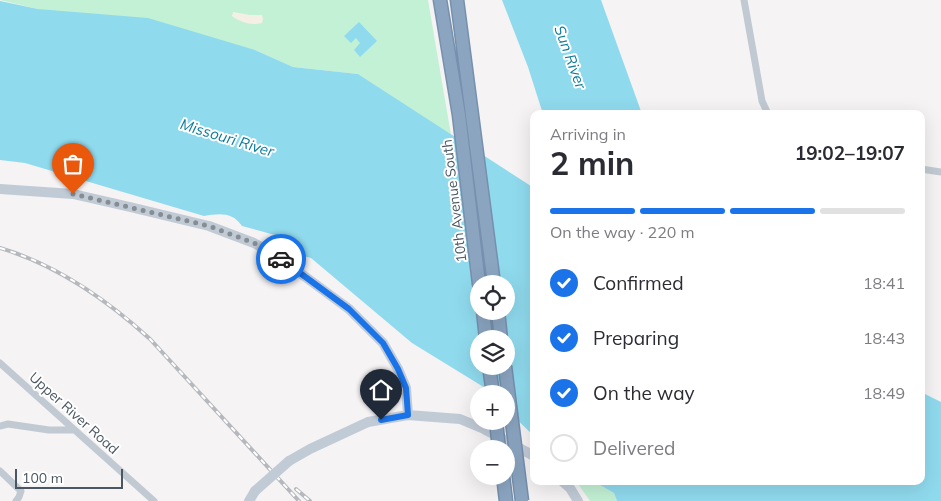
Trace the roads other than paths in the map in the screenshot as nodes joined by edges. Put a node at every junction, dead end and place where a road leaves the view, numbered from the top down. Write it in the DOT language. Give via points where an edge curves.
graph roads {
  1 [pos="440,0"];
  2 [pos="457,0"];
  3 [pos="744,0"];
  4 [pos="766,110"];
  5 [pos="925,170"];
  6 [pos="941,172"];
  7 [pos="0,189"];
  8 [pos="478,275"];
  9 [pos="493,275"];
  10 [pos="0,363"];
  11 [pos="506,375"];
  12 [pos="408,415"];
  13 [pos="0,426"];
  14 [pos="74,430"];
  15 [pos="530,454"];
  16 [pos="0,471"];
  17 [pos="504,485"];
  18 [pos="567,485"];
  19 [pos="16,501"];
  20 [pos="154,501"];
  21 [pos="249,501"];
  22 [pos="506,501"];
  23 [pos="522,501"];
  24 [pos="578,501"];
  1 -- 8 [label="highway, 10th Avenue South" via="459,115"];
  2 -- 9 [label="highway"];
  3 -- 4 [label="street"];
  5 -- 6 [label="street"];
  7 -- 12 [label="street" via="73,194 102,200 209,226 254,243 349,309 383,343 406,388"];
  10 -- 14 [label="street, Upper River Road"];
  11 -- 23 [label="highway, bridge"];
  12 -- 15 [label="street" via="460,419"];
  12 -- 21 [label="street, bridge" via="368,422 310,449 289,461"];
  13 -- 14 [label="street"];
  14 -- 20 [label="street, Upper River Road"];
  16 -- 19 [label="street" via="20,491"];
  17 -- 22 [label="highway"];
  18 -- 24 [label="street"];
}
